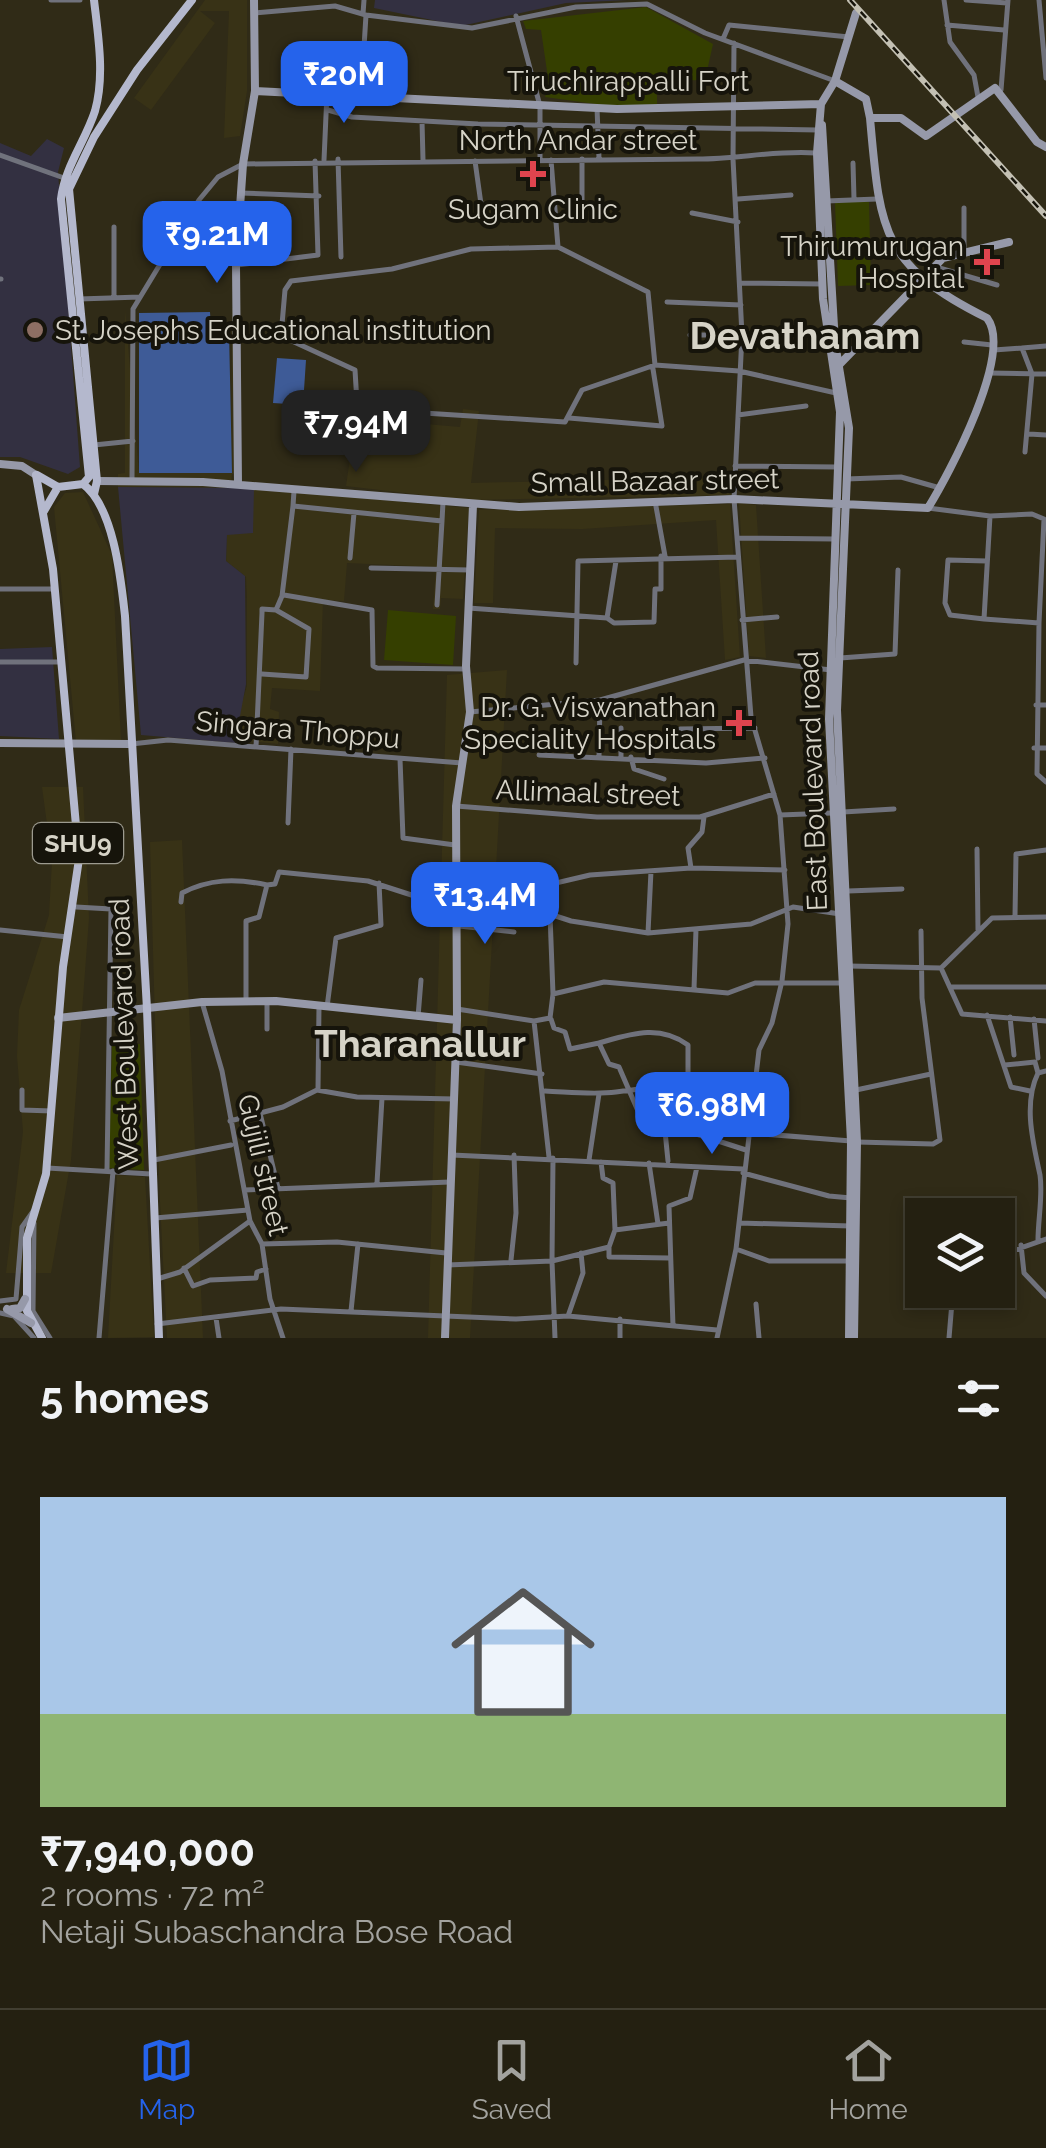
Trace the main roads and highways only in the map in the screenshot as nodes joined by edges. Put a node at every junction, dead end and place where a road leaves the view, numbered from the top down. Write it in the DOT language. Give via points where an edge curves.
graph roads {
  1 [pos="94,0"];
  2 [pos="192,0"];
  3 [pos="84,132"];
  4 [pos="94,138"];
  5 [pos="83,484"];
  6 [pos="58,487"];
  7 [pos="94,494"];
  8 [pos="44,511"];
  9 [pos="38,1338"];
  10 [pos="158,1338"];
  1 -- 3 [label="main road" via="97,87"];
  2 -- 4 [label="main road"];
  3 -- 4 [label="main road"];
  3 -- 5 [label="main road" via="61,199 88,460"];
  4 -- 7 [label="main road" via="69,189"];
  5 -- 6 [label="main road"];
  5 -- 7 [label="main road"];
  6 -- 8 [label="main road"];
  6 -- 8 [label="main road, SHU9" via="36,475"];
  7 -- 10 [label="main road, West Boulevard road" via="119,559 147,1009"];
  8 -- 9 [label="main road, SHU9, bridge" via="79,858 47,1168 32,1215 21,1299"];
}
